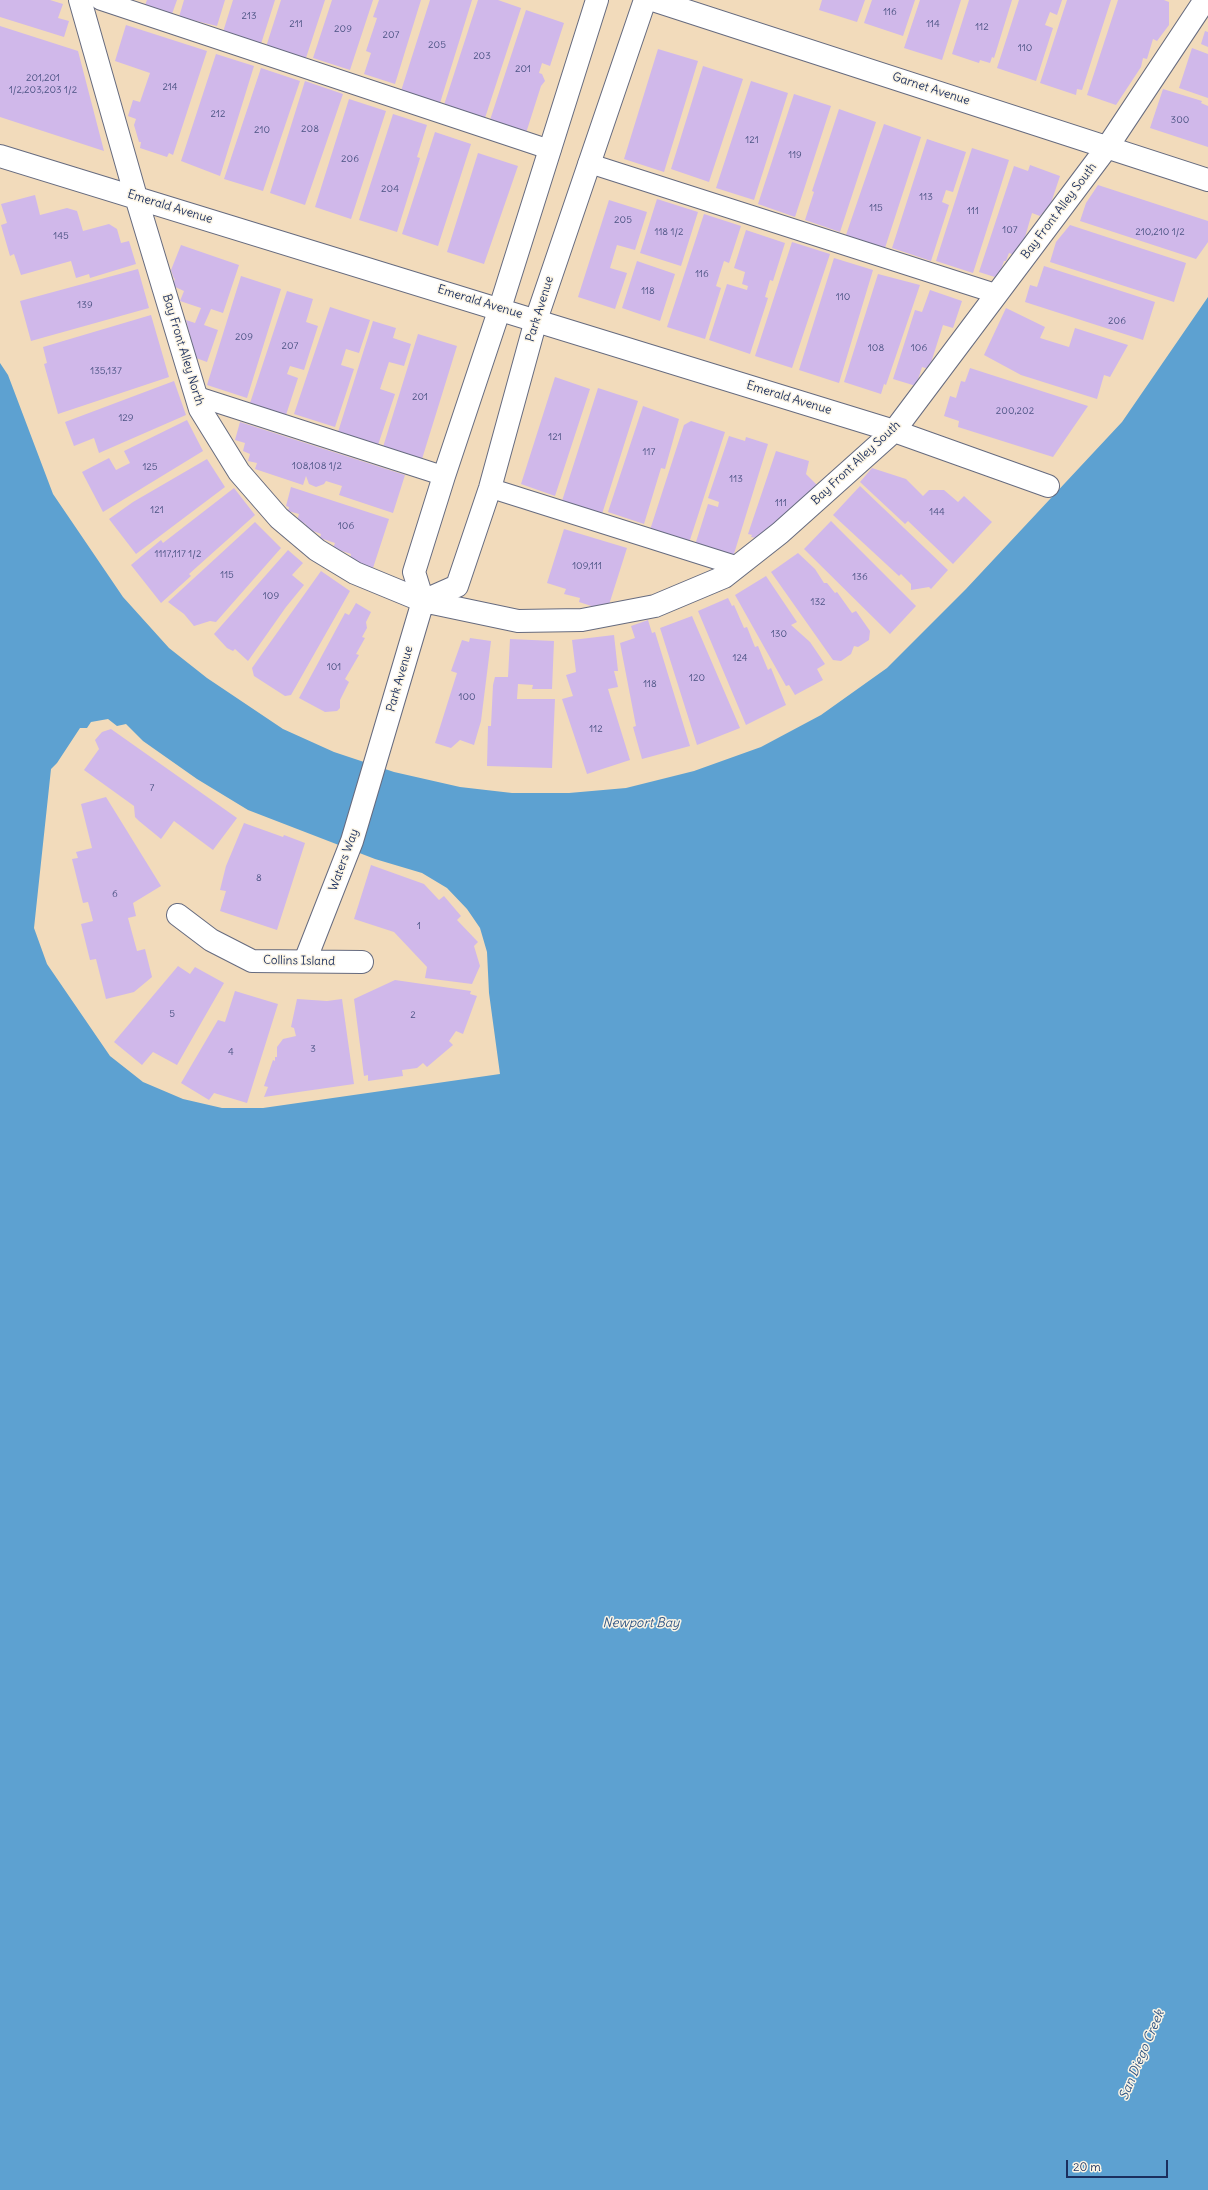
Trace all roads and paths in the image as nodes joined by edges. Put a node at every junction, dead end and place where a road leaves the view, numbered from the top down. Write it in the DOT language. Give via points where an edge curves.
graph roads {
  1 [pos="80,0"];
  2 [pos="100,0"];
  3 [pos="597,0"];
  4 [pos="645,0"];
  5 [pos="653,0"];
  6 [pos="1205,0"];
  7 [pos="1108,146"];
  8 [pos="551,150"];
  9 [pos="0,156"];
  10 [pos="588,163"];
  11 [pos="1208,180"];
  12 [pos="136,196"];
  13 [pos="997,294"];
  14 [pos="500,308"];
  15 [pos="536,320"];
  16 [pos="196,396"];
  17 [pos="894,431"];
  18 [pos="444,476"];
  19 [pos="1048,486"];
  20 [pos="490,488"];
  21 [pos="737,566"];
  22 [pos="423,601"];
  23 [pos="378,758"];
  24 [pos="178,915"];
  25 [pos="306,961"];
  26 [pos="362,962"];
  1 -- 12 [label="street, Bay Front Alley North"];
  2 -- 8 [label="lane"];
  3 -- 8 [label="street"];
  4 -- 10 [label="street, Park Avenue"];
  5 -- 7 [label="street, Garnet Avenue"];
  6 -- 7 [label="street, Bay Front Alley South"];
  7 -- 11 [label="street, Garnet Avenue"];
  7 -- 13 [label="street, Bay Front Alley South"];
  8 -- 14 [label="street"];
  9 -- 12 [label="street, Emerald Avenue"];
  10 -- 13 [label="lane"];
  10 -- 15 [label="street, Park Avenue"];
  12 -- 14 [label="street, Emerald Avenue"];
  12 -- 16 [label="street, Bay Front Alley North"];
  13 -- 17 [label="street, Bay Front Alley South"];
  14 -- 15 [label="street, Emerald Avenue"];
  14 -- 18 [label="street"];
  15 -- 17 [label="street, Emerald Avenue"];
  15 -- 20 [label="street, Park Avenue"];
  16 -- 18 [label="lane"];
  16 -- 22 [label="street, Bay Front Alley North" via="200,409 240,472 279,518 317,550 355,573"];
  17 -- 19 [label="street, Emerald Avenue"];
  17 -- 21 [label="street, Bay Front Alley South" via="780,533"];
  18 -- 22 [label="street" via="414,572"];
  20 -- 21 [label="lane"];
  20 -- 22 [label="street, Park Avenue" via="457,586"];
  21 -- 22 [label="street, Bay Front Alley South" via="724,577 655,606 582,620 518,621"];
  22 -- 23 [label="street, Park Avenue"];
  23 -- 25 [label="street, Waters Way" via="352,841"];
  24 -- 25 [label="street, Collins Island" via="211,940 252,961"];
  25 -- 26 [label="street, Collins Island"];
}
